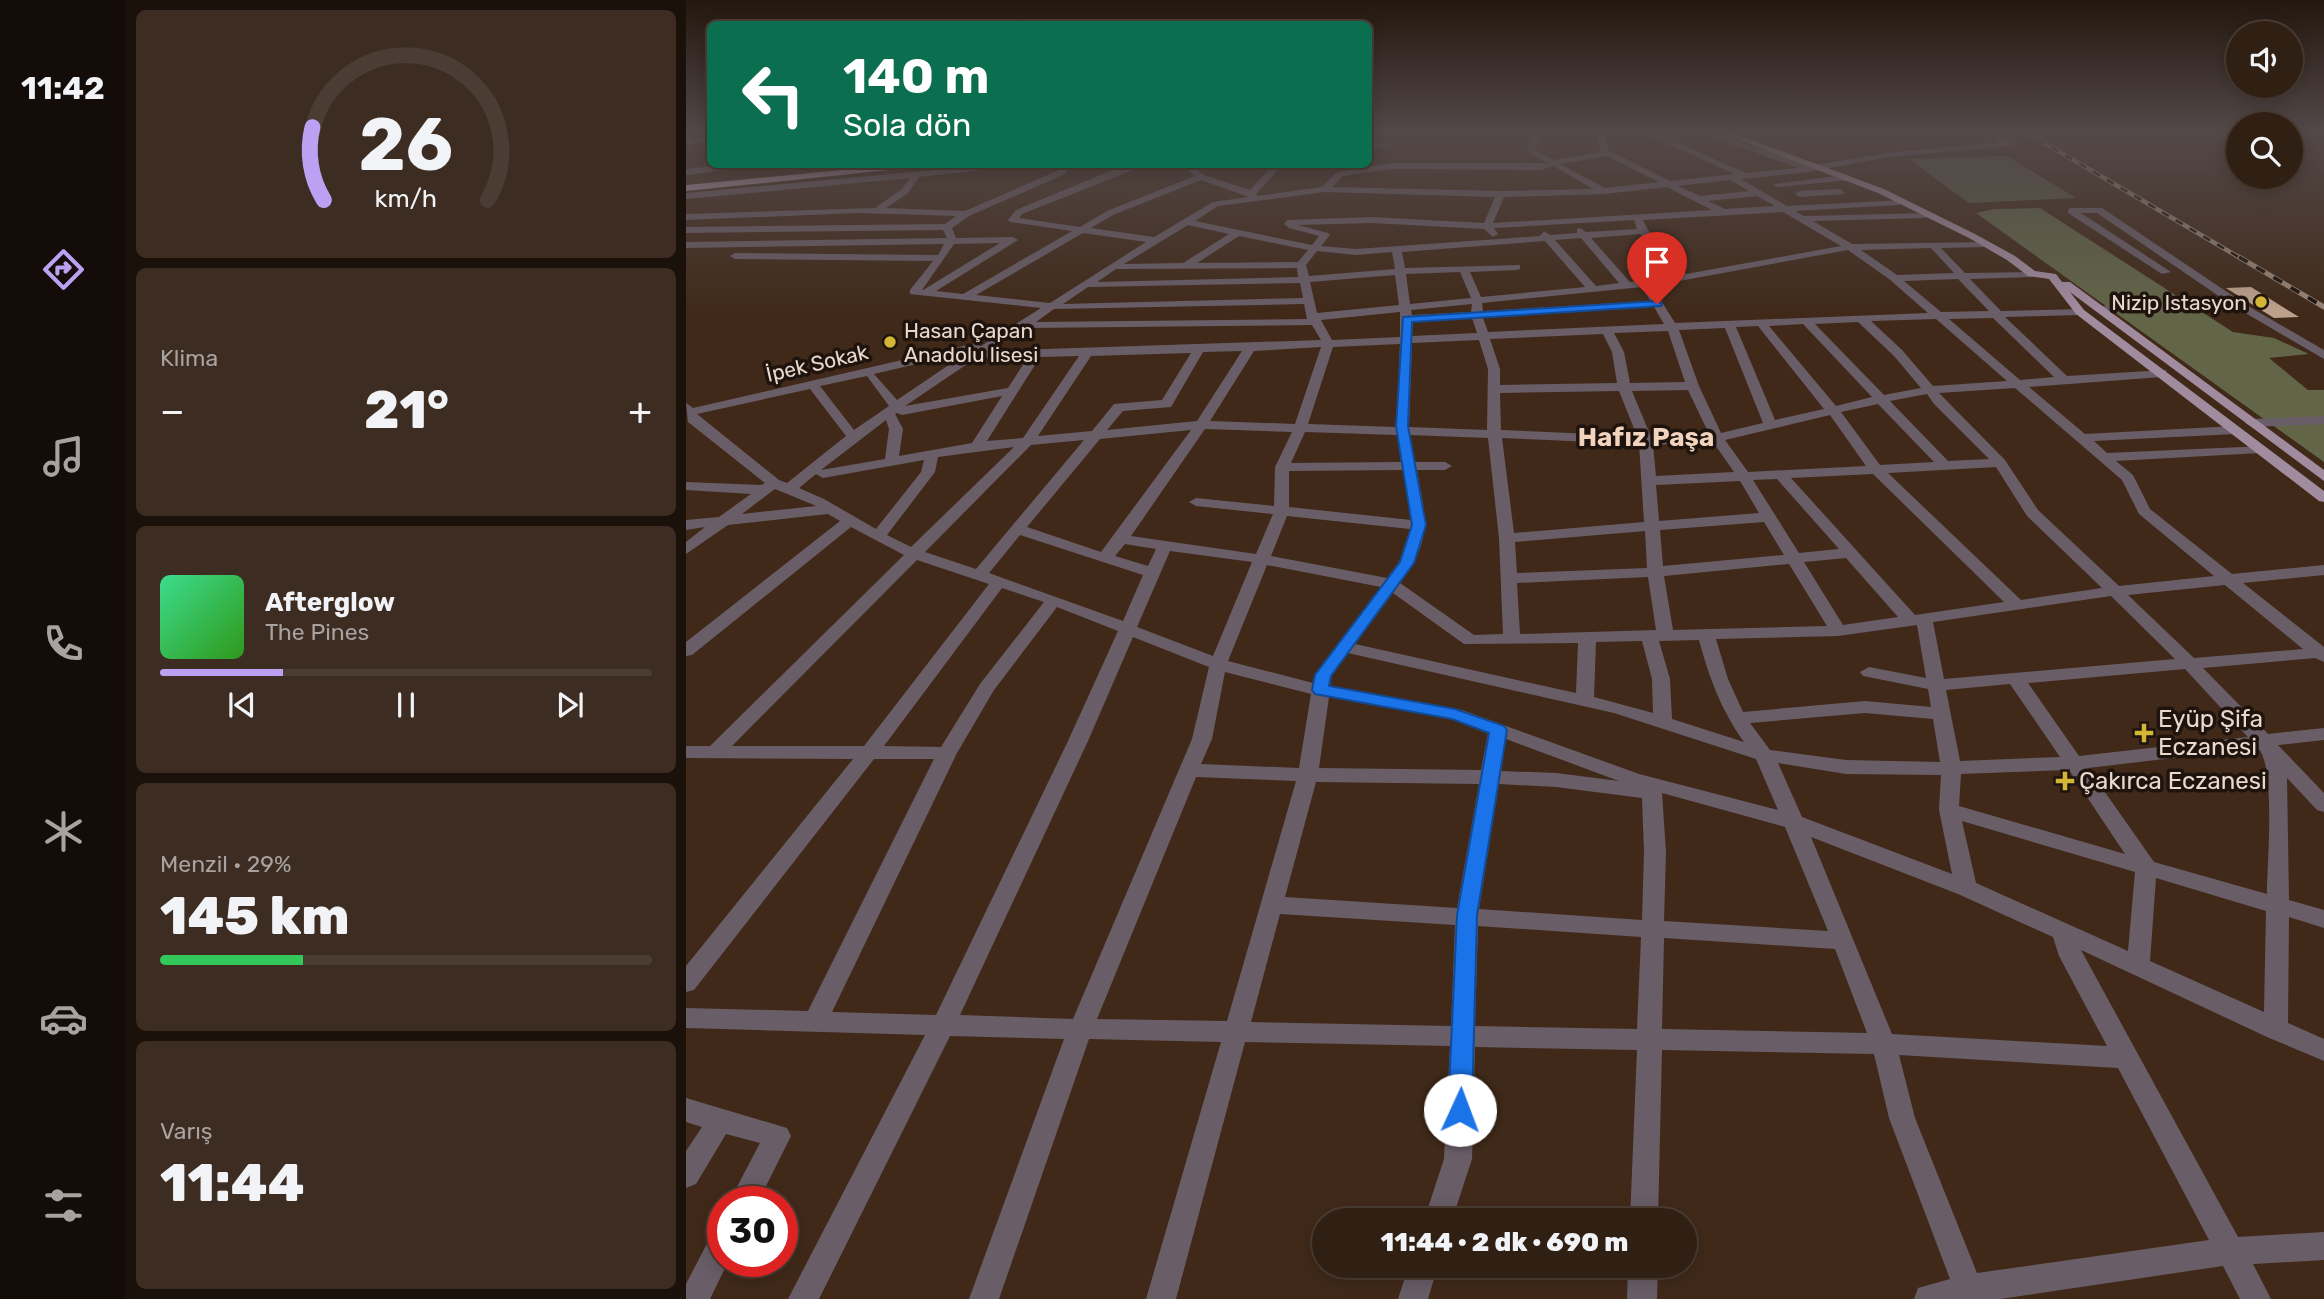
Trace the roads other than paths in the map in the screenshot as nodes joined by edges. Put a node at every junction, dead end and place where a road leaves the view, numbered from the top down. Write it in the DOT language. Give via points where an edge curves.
graph roads {
  1 [pos="733,191"];
  2 [pos="727,192"];
  3 [pos="904,192"];
  4 [pos="994,192"];
  5 [pos="1018,192"];
  6 [pos="1067,192"];
  7 [pos="1159,192"];
  8 [pos="1240,192"];
  9 [pos="1256,192"];
  10 [pos="1298,192"];
  11 [pos="1328,192"];
  12 [pos="1583,192"];
  13 [pos="1685,192"];
  14 [pos="1748,192"];
  15 [pos="1756,192"];
  16 [pos="1761,192"];
  17 [pos="1778,192"];
  18 [pos="1840,192"];
  19 [pos="1880,192"];
  20 [pos="1882,192"];
  21 [pos="1501,194"];
  22 [pos="1789,194"];
  23 [pos="686,196"];
  24 [pos="1252,196"];
  25 [pos="1700,199"];
  26 [pos="1899,202"];
  27 [pos="1343,206"];
  28 [pos="878,210"];
  29 [pos="971,212"];
  30 [pos="1723,212"];
  31 [pos="1926,215"];
  32 [pos="686,217"];
  33 [pos="703,217"];
  34 [pos="1638,217"];
  35 [pos="1802,219"];
  36 [pos="1571,220"];
  37 [pos="1531,222"];
  38 [pos="1192,223"];
  39 [pos="1042,224"];
  40 [pos="852,226"];
  41 [pos="1487,226"];
  42 [pos="947,227"];
  43 [pos="686,229"];
  44 [pos="790,229"];
  45 [pos="1080,230"];
  46 [pos="1359,230"];
  47 [pos="1643,231"];
  48 [pos="1238,232"];
  49 [pos="1585,236"];
  50 [pos="952,239"];
  51 [pos="1550,239"];
  52 [pos="1013,240"];
  53 [pos="1153,240"];
  54 [pos="834,242"];
  55 [pos="776,243"];
  56 [pos="1985,244"];
  57 [pos="686,245"];
  58 [pos="1933,245"];
  59 [pos="1850,247"];
  60 [pos="1397,250"];
  61 [pos="1347,251"];
  62 [pos="758,256"];
  63 [pos="823,256"];
  64 [pos="698,257"];
  65 [pos="941,258"];
  66 [pos="1511,259"];
  67 [pos="1305,264"];
  68 [pos="1119,267"];
  69 [pos="1186,267"];
  70 [pos="1464,269"];
  71 [pos="1402,271"];
  72 [pos="2166,272"];
  73 [pos="2032,274"];
  74 [pos="1961,276"];
  75 [pos="1683,277"];
  76 [pos="1895,278"];
  77 [pos="1646,284"];
  78 [pos="1092,285"];
  79 [pos="1627,286"];
  80 [pos="1592,289"];
  81 [pos="1535,290"];
  82 [pos="925,293"];
  83 [pos="965,297"];
  84 [pos="1657,304"];
  85 [pos="1055,307"];
  86 [pos="1477,308"];
  87 [pos="2244,308"];
  88 [pos="2102,309"];
  89 [pos="1551,310"];
  90 [pos="2080,312"];
  91 [pos="1313,313"];
  92 [pos="1995,313"];
  93 [pos="1939,315"];
  94 [pos="1861,318"];
  95 [pos="1807,321"];
  96 [pos="1406,322"];
  97 [pos="1218,324"];
  98 [pos="1762,324"];
  99 [pos="1029,325"];
  100 [pos="1730,326"];
  101 [pos="1673,329"];
  102 [pos="1607,330"];
  103 [pos="1558,334"];
  104 [pos="1483,336"];
  105 [pos="997,342"];
  106 [pos="1328,343"];
  107 [pos="1251,346"];
  108 [pos="1204,348"];
  109 [pos="1088,351"];
  110 [pos="1036,354"];
  111 [pos="2324,355"];
  112 [pos="974,356"];
  113 [pos="2162,373"];
  114 [pos="872,377"];
  115 [pos="2066,381"];
  116 [pos="2017,383"];
  117 [pos="1693,386"];
  118 [pos="1624,387"];
  119 [pos="816,389"];
  120 [pos="1495,389"];
  121 [pos="1930,390"];
  122 [pos="1011,391"];
  123 [pos="1881,399"];
  124 [pos="896,412"];
  125 [pos="1833,412"];
  126 [pos="688,414"];
  127 [pos="2324,420"];
  128 [pos="2252,423"];
  129 [pos="1201,425"];
  130 [pos="1770,425"];
  131 [pos="1301,426"];
  132 [pos="1405,430"];
  133 [pos="2235,430"];
  134 [pos="1494,432"];
  135 [pos="1097,433"];
  136 [pos="853,437"];
  137 [pos="1717,438"];
  138 [pos="1029,439"];
  139 [pos="2083,439"];
  140 [pos="1646,441"];
  141 [pos="977,446"];
  142 [pos="2260,449"];
  143 [pos="932,453"];
  144 [pos="2104,457"];
  145 [pos="891,462"];
  146 [pos="2000,463"];
  147 [pos="1445,466"];
  148 [pos="1945,466"];
  149 [pos="1282,467"];
  150 [pos="1409,468"];
  151 [pos="1876,469"];
  152 [pos="823,474"];
  153 [pos="1782,475"];
  154 [pos="1744,476"];
  155 [pos="2324,477"];
  156 [pos="1647,481"];
  157 [pos="686,486"];
  158 [pos="776,487"];
  159 [pos="809,498"];
  160 [pos="2324,498"];
  161 [pos="1196,502"];
  162 [pos="830,509"];
  163 [pos="1280,512"];
  164 [pos="1768,517"];
  165 [pos="724,520"];
  166 [pos="850,520"];
  167 [pos="686,525"];
  168 [pos="1419,525"];
  169 [pos="1651,526"];
  170 [pos="1019,530"];
  171 [pos="878,537"];
  172 [pos="1507,538"];
  173 [pos="1121,539"];
  174 [pos="1165,545"];
  175 [pos="686,549"];
  176 [pos="1851,553"];
  177 [pos="916,554"];
  178 [pos="1105,558"];
  179 [pos="1261,559"];
  180 [pos="1793,559"];
  181 [pos="2324,570"];
  182 [pos="1655,571"];
  183 [pos="1152,573"];
  184 [pos="988,578"];
  185 [pos="1509,578"];
  186 [pos="2232,580"];
  187 [pos="1391,584"];
  188 [pos="2115,591"];
  189 [pos="1054,600"];
  190 [pos="2017,605"];
  191 [pos="1917,620"];
  192 [pos="1126,628"];
  193 [pos="1838,631"];
  194 [pos="1706,634"];
  195 [pos="1657,635"];
  196 [pos="1587,637"];
  197 [pos="1512,639"];
  198 [pos="1343,647"];
  199 [pos="686,650"];
  200 [pos="2322,654"];
  201 [pos="2188,663"];
  202 [pos="1218,664"];
  203 [pos="1868,672"];
  204 [pos="2016,679"];
  205 [pos="1934,685"];
  206 [pos="1321,690"];
  207 [pos="1585,701"];
  208 [pos="1940,714"];
  209 [pos="1736,718"];
  210 [pos="1663,723"];
  211 [pos="1498,730"];
  212 [pos="2324,734"];
  213 [pos="2268,746"];
  214 [pos="686,752"];
  215 [pos="715,752"];
  216 [pos="947,752"];
  217 [pos="868,753"];
  218 [pos="1764,755"];
  219 [pos="2074,763"];
  220 [pos="1951,768"];
  221 [pos="1189,770"];
  222 [pos="1308,775"];
  223 [pos="1490,777"];
  224 [pos="1651,788"];
  225 [pos="2324,805"];
  226 [pos="1949,810"];
  227 [pos="1791,821"];
  228 [pos="2146,867"];
  229 [pos="1966,888"];
  230 [pos="1270,905"];
  231 [pos="2277,905"];
  232 [pos="1467,915"];
  233 [pos="2324,919"];
  234 [pos="1653,930"];
  235 [pos="2063,932"];
  236 [pos="1843,941"];
  237 [pos="2138,967"];
  238 [pos="686,983"];
  239 [pos="686,1018"];
  240 [pos="815,1022"];
  241 [pos="943,1026"];
  242 [pos="1080,1029"];
  243 [pos="2276,1030"];
  244 [pos="1234,1031"];
  245 [pos="1463,1035"];
  246 [pos="1650,1039"];
  247 [pos="1884,1044"];
  248 [pos="2324,1050"];
  249 [pos="2126,1058"];
  250 [pos="686,1110"];
  251 [pos="720,1122"];
  252 [pos="686,1175"];
  253 [pos="751,1186"];
  254 [pos="1442,1208"];
  255 [pos="1644,1208"];
  256 [pos="2324,1246"];
  257 [pos="2230,1251"];
  258 [pos="707,1273"];
  259 [pos="1420,1278"];
  260 [pos="1643,1278"];
  261 [pos="1971,1294"];
  262 [pos="694,1299"];
  263 [pos="803,1299"];
  264 [pos="984,1299"];
  265 [pos="1161,1299"];
  266 [pos="1413,1299"];
  267 [pos="1642,1299"];
  268 [pos="1929,1299"];
  269 [pos="2256,1299"];
  1 -- 33 [label="street"];
  2 -- 23 [label="street"];
  3 -- 28 [label="street"];
  4 -- 29 [label="street"];
  5 -- 29 [label="street"];
  6 -- 39 [label="street" via="1019,212 1013,220"];
  7 -- 45 [label="street"];
  8 -- 24 [label="street"];
  9 -- 24 [label="street"];
  10 -- 24 [label="street"];
  11 -- 27 [label="street"];
  12 -- 21 [label="street"];
  13 -- 25 [label="street"];
  14 -- 25 [label="street"];
  15 -- 30 [label="street"];
  16 -- 35 [label="street"];
  17 -- 26 [label="street"];
  18 -- 22 [label="street"];
  19 -- 88 [label="main road" via="2010,248"];
  20 -- 26 [label="main road"];
  21 -- 27 [label="street"];
  21 -- 41 [label="street"];
  24 -- 38 [label="street"];
  24 -- 53 [label="street" via="1216,204"];
  25 -- 30 [label="street"];
  26 -- 31 [label="main road"];
  27 -- 46 [label="street"];
  27 -- 67 [label="street" via="1290,222 1325,235"];
  28 -- 29 [label="street"];
  28 -- 33 [label="street"];
  28 -- 40 [label="street"];
  29 -- 42 [label="street"];
  30 -- 34 [label="street"];
  31 -- 35 [label="street"];
  31 -- 56 [label="main road"];
  32 -- 33 [label="street"];
  33 -- 43 [label="street"];
  34 -- 36 [label="street"];
  34 -- 47 [label="street"];
  35 -- 59 [label="street"];
  36 -- 37 [label="street"];
  36 -- 49 [label="street"];
  37 -- 41 [label="street"];
  37 -- 51 [label="street"];
  38 -- 48 [label="street"];
  38 -- 68 [label="street"];
  39 -- 45 [label="street"];
  39 -- 52 [label="street"];
  40 -- 42 [label="street"];
  40 -- 44 [label="street"];
  40 -- 54 [label="street"];
  41 -- 46 [label="street"];
  41 -- 66 [label="street"];
  42 -- 50 [label="street"];
  43 -- 44 [label="street"];
  44 -- 55 [label="street"];
  45 -- 53 [label="street"];
  45 -- 83 [label="street"];
  46 -- 61 [label="street"];
  47 -- 49 [label="street"];
  47 -- 75 [label="street"];
  48 -- 67 [label="street"];
  48 -- 69 [label="street"];
  49 -- 51 [label="street"];
  49 -- 79 [label="street"];
  50 -- 52 [label="street"];
  50 -- 54 [label="street"];
  50 -- 65 [label="street"];
  51 -- 66 [label="street"];
  51 -- 80 [label="street"];
  52 -- 82 [label="street"];
  53 -- 85 [label="street"];
  54 -- 55 [label="street"];
  54 -- 63 [label="street"];
  55 -- 57 [label="street"];
  55 -- 62 [label="street"];
  56 -- 58 [label="street"];
  56 -- 73 [label="main road"];
  58 -- 59 [label="street"];
  58 -- 74 [label="street"];
  59 -- 75 [label="street"];
  59 -- 76 [label="street"];
  60 -- 61 [label="street"];
  60 -- 66 [label="street"];
  60 -- 71 [label="street"];
  61 -- 67 [label="street"];
  62 -- 63 [label="street"];
  62 -- 64 [label="street"];
  63 -- 65 [label="street"];
  65 -- 82 [label="street" via="914,292"];
  66 -- 70 [label="street"];
  67 -- 69 [label="street"];
  67 -- 71 [label="street"];
  67 -- 78 [label="street"];
  67 -- 91 [label="street"];
  68 -- 69 [label="street"];
  68 -- 78 [label="street"];
  70 -- 71 [label="street"];
  70 -- 86 [label="street"];
  71 -- 96 [label="street"];
  72 -- 87 [label="street" via="2071,211 2099,210"];
  73 -- 74 [label="street"];
  73 -- 90 [label="main road" via="2052,276"];
  74 -- 76 [label="street"];
  74 -- 92 [label="street"];
  75 -- 77 [label="street"];
  76 -- 93 [label="street"];
  77 -- 79 [label="street"];
  77 -- 84 [label="street"];
  78 -- 85 [label="street"];
  79 -- 80 [label="street"];
  80 -- 81 [label="street"];
  81 -- 86 [label="street"];
  81 -- 89 [label="street"];
  82 -- 83 [label="street"];
  83 -- 85 [label="street"];
  84 -- 89 [label="street"];
  84 -- 101 [label="street"];
  85 -- 91 [label="street"];
  85 -- 99 [label="street"];
  85 -- 105 [label="street"];
  86 -- 89 [label="street"];
  86 -- 96 [label="street"];
  86 -- 104 [label="street"];
  87 -- 88 [label="street"];
  87 -- 111 [label="street"];
  88 -- 128 [label="main road"];
  89 -- 103 [label="street"];
  90 -- 92 [label="street"];
  90 -- 113 [label="main road"];
  91 -- 96 [label="street"];
  91 -- 97 [label="street"];
  91 -- 106 [label="street"];
  92 -- 93 [label="street"];
  92 -- 115 [label="street"];
  93 -- 94 [label="street"];
  93 -- 116 [label="street"];
  94 -- 95 [label="street"];
  94 -- 121 [label="street"];
  95 -- 98 [label="street"];
  95 -- 123 [label="street"];
  96 -- 104 [label="street"];
  96 -- 106 [label="street"];
  96 -- 132 [label="street"];
  97 -- 99 [label="street"];
  97 -- 108 [label="street"];
  98 -- 100 [label="street"];
  98 -- 125 [label="street"];
  99 -- 112 [label="street"];
  100 -- 101 [label="street"];
  100 -- 130 [label="street"];
  101 -- 102 [label="street"];
  101 -- 117 [label="street"];
  102 -- 103 [label="street"];
  102 -- 118 [label="street" via="1618,352"];
  103 -- 104 [label="street"];
  104 -- 120 [label="street"];
  105 -- 112 [label="street"];
  105 -- 126 [label="street, İpek Sokak"];
  106 -- 107 [label="street"];
  106 -- 131 [label="street"];
  107 -- 108 [label="street"];
  107 -- 129 [label="street"];
  108 -- 109 [label="street"];
  108 -- 135 [label="street" via="1167,403 1124,404"];
  109 -- 110 [label="street"];
  109 -- 138 [label="street"];
  110 -- 112 [label="street"];
  110 -- 122 [label="street"];
  112 -- 114 [label="street"];
  112 -- 124 [label="street"];
  113 -- 115 [label="street"];
  113 -- 133 [label="main road"];
  114 -- 119 [label="street"];
  114 -- 124 [label="street"];
  115 -- 116 [label="street"];
  116 -- 121 [label="street"];
  116 -- 139 [label="street"];
  117 -- 118 [label="street"];
  117 -- 137 [label="street"];
  118 -- 120 [label="street"];
  118 -- 140 [label="street"];
  119 -- 126 [label="street"];
  119 -- 136 [label="street"];
  120 -- 134 [label="street"];
  121 -- 123 [label="street"];
  121 -- 146 [label="street"];
  122 -- 124 [label="street"];
  122 -- 141 [label="street"];
  123 -- 125 [label="street"];
  123 -- 148 [label="street"];
  124 -- 136 [label="street"];
  124 -- 145 [label="street"];
  124 -- 152 [label="street" via="839,455"];
  125 -- 130 [label="street"];
  125 -- 151 [label="street"];
  126 -- 158 [label="street"];
  127 -- 128 [label="street"];
  128 -- 155 [label="main road"];
  129 -- 131 [label="street"];
  129 -- 135 [label="street"];
  129 -- 173 [label="street"];
  130 -- 137 [label="street"];
  131 -- 132 [label="street"];
  131 -- 149 [label="street"];
  132 -- 134 [label="street"];
  132 -- 150 [label="street"];
  133 -- 139 [label="street"];
  133 -- 142 [label="main road"];
  134 -- 140 [label="street"];
  134 -- 172 [label="street"];
  135 -- 138 [label="street"];
  135 -- 170 [label="street"];
  136 -- 158 [label="street"];
  137 -- 140 [label="street"];
  137 -- 154 [label="street"];
  138 -- 141 [label="street"];
  138 -- 177 [label="street"];
  139 -- 144 [label="street"];
  140 -- 156 [label="street"];
  141 -- 143 [label="street"];
  142 -- 144 [label="street"];
  142 -- 160 [label="main road"];
  143 -- 145 [label="street"];
  143 -- 171 [label="street" via="928,472"];
  144 -- 186 [label="street" via="2128,478 2144,511"];
  145 -- 152 [label="street"];
  146 -- 148 [label="street"];
  146 -- 188 [label="street" via="2032,513"];
  147 -- 150 [label="street"];
  148 -- 151 [label="street"];
  149 -- 150 [label="street"];
  149 -- 163 [label="street"];
  150 -- 168 [label="street"];
  151 -- 153 [label="street"];
  151 -- 190 [label="street"];
  152 -- 159 [label="street"];
  153 -- 154 [label="street"];
  153 -- 176 [label="street"];
  154 -- 156 [label="street"];
  154 -- 164 [label="street"];
  156 -- 169 [label="street"];
  157 -- 158 [label="street"];
  158 -- 159 [label="street"];
  158 -- 165 [label="street"];
  159 -- 162 [label="street"];
  161 -- 163 [label="street"];
  162 -- 165 [label="street"];
  162 -- 166 [label="street"];
  163 -- 168 [label="street"];
  163 -- 179 [label="street"];
  164 -- 169 [label="street"];
  164 -- 180 [label="street"];
  165 -- 167 [label="street"];
  165 -- 175 [label="street"];
  166 -- 171 [label="street"];
  166 -- 199 [label="street"];
  168 -- 187 [label="street" via="1407,563"];
  169 -- 172 [label="street"];
  169 -- 182 [label="street"];
  170 -- 178 [label="street"];
  170 -- 184 [label="street"];
  171 -- 177 [label="street"];
  172 -- 185 [label="street"];
  173 -- 174 [label="street"];
  173 -- 178 [label="street"];
  174 -- 179 [label="street"];
  174 -- 183 [label="street"];
  176 -- 180 [label="street"];
  176 -- 191 [label="street"];
  177 -- 184 [label="street"];
  177 -- 215 [label="street"];
  178 -- 183 [label="street"];
  179 -- 187 [label="street"];
  179 -- 202 [label="street"];
  180 -- 182 [label="street"];
  180 -- 193 [label="street"];
  181 -- 186 [label="street"];
  182 -- 185 [label="street"];
  182 -- 195 [label="street"];
  183 -- 192 [label="street"];
  184 -- 189 [label="street"];
  184 -- 217 [label="street" via="918,691"];
  185 -- 197 [label="street"];
  186 -- 188 [label="street"];
  186 -- 200 [label="street"];
  187 -- 197 [label="street" via="1470,640"];
  187 -- 198 [label="street"];
  188 -- 190 [label="street"];
  188 -- 201 [label="street"];
  189 -- 192 [label="street"];
  189 -- 216 [label="street" via="986,688"];
  190 -- 191 [label="street"];
  191 -- 193 [label="street"];
  191 -- 205 [label="street"];
  192 -- 202 [label="street"];
  192 -- 241 [label="street" via="1078,741"];
  193 -- 194 [label="street"];
  194 -- 195 [label="street"];
  194 -- 209 [label="street"];
  195 -- 196 [label="street"];
  195 -- 210 [label="street"];
  196 -- 197 [label="street"];
  196 -- 207 [label="street"];
  198 -- 206 [label="street" via="1323,675"];
  198 -- 207 [label="street"];
  200 -- 201 [label="street"];
  201 -- 204 [label="street"];
  201 -- 213 [label="street"];
  202 -- 206 [label="street"];
  202 -- 221 [label="street" via="1202,739"];
  203 -- 205 [label="street"];
  204 -- 205 [label="street"];
  204 -- 219 [label="street"];
  205 -- 208 [label="street"];
  206 -- 211 [label="street" via="1455,714"];
  206 -- 222 [label="street"];
  207 -- 210 [label="street"];
  208 -- 209 [label="street" via="1865,707"];
  208 -- 220 [label="street"];
  209 -- 218 [label="street"];
  210 -- 218 [label="street"];
  211 -- 223 [label="street"];
  211 -- 224 [label="street"];
  212 -- 213 [label="street"];
  213 -- 219 [label="street"];
  213 -- 225 [label="street"];
  213 -- 231 [label="street" via="2278,799"];
  214 -- 215 [label="street"];
  215 -- 217 [label="street"];
  216 -- 217 [label="street"];
  216 -- 240 [label="street"];
  217 -- 238 [label="street"];
  218 -- 220 [label="street" via="1846,768"];
  218 -- 227 [label="street"];
  219 -- 220 [label="street"];
  219 -- 228 [label="street"];
  220 -- 226 [label="street"];
  221 -- 222 [label="street"];
  221 -- 242 [label="street"];
  222 -- 223 [label="street"];
  222 -- 230 [label="street"];
  223 -- 224 [label="street"];
  223 -- 232 [label="street"];
  224 -- 227 [label="street"];
  224 -- 234 [label="street"];
  226 -- 228 [label="street"];
  226 -- 229 [label="street"];
  227 -- 229 [label="street"];
  227 -- 236 [label="street"];
  228 -- 231 [label="street"];
  228 -- 237 [label="street"];
  229 -- 235 [label="street"];
  230 -- 232 [label="street"];
  230 -- 244 [label="street"];
  231 -- 233 [label="street"];
  231 -- 243 [label="street"];
  232 -- 234 [label="street"];
  232 -- 245 [label="street"];
  234 -- 236 [label="street"];
  234 -- 246 [label="street"];
  235 -- 237 [label="street"];
  235 -- 249 [label="street" via="2071,956"];
  236 -- 247 [label="street"];
  237 -- 243 [label="street"];
  239 -- 240 [label="street"];
  240 -- 241 [label="street"];
  241 -- 242 [label="street"];
  241 -- 263 [label="street"];
  242 -- 244 [label="street"];
  242 -- 264 [label="street"];
  243 -- 248 [label="street"];
  244 -- 245 [label="street"];
  244 -- 265 [label="street"];
  245 -- 246 [label="street"];
  245 -- 254 [label="street" via="1458,1159"];
  246 -- 247 [label="street"];
  246 -- 255 [label="street"];
  247 -- 249 [label="street"];
  247 -- 261 [label="street" via="1902,1118"];
  249 -- 257 [label="street"];
  250 -- 251 [label="street"];
  251 -- 252 [label="street"];
  251 -- 253 [label="street" via="778,1136"];
  256 -- 257 [label="street"];
  257 -- 261 [label="street"];
  257 -- 269 [label="street"];
  258 -- 262 [label="street"];
  259 -- 266 [label="street"];
  260 -- 267 [label="street"];
  261 -- 268 [label="street"];
}
